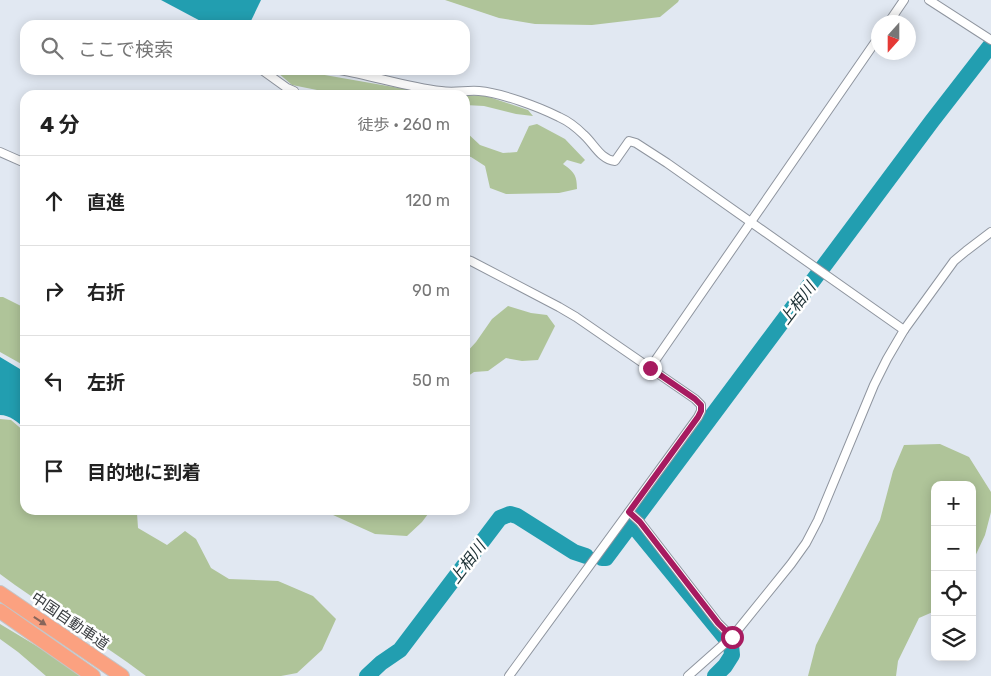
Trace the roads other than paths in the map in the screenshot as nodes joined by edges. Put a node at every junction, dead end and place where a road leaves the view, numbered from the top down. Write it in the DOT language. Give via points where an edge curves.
graph roads {
  1 [pos="904,0"];
  2 [pos="929,0"];
  3 [pos="894,15"];
  4 [pos="989,39"];
  5 [pos="871,48"];
  6 [pos="269,75"];
  7 [pos="361,75"];
  8 [pos="292,90"];
  9 [pos="436,90"];
  10 [pos="470,91"];
  11 [pos="0,152"];
  12 [pos="20,161"];
  13 [pos="750,223"];
  14 [pos="991,232"];
  15 [pos="470,261"];
  16 [pos="904,330"];
  17 [pos="650,368"];
  18 [pos="631,513"];
  19 [pos="0,593"];
  20 [pos="0,612"];
  21 [pos="730,640"];
  22 [pos="93,676"];
  23 [pos="122,676"];
  24 [pos="509,676"];
  25 [pos="688,676"];
  1 -- 3 [label="street"];
  2 -- 4 [label="street"];
  5 -- 13 [label="street"];
  6 -- 8 [label="street"];
  7 -- 9 [label="street"];
  10 -- 13 [label="street" via="503,96 563,118 609,160 615,161 630,142 636,143"];
  11 -- 12 [label="street"];
  13 -- 16 [label="street"];
  13 -- 17 [label="street"];
  14 -- 16 [label="street" via="954,261"];
  15 -- 17 [label="street" via="559,307"];
  16 -- 21 [label="street" via="874,385 806,543"];
  17 -- 18 [label="street" via="695,399 701,405 701,411"];
  18 -- 21 [label="street"];
  18 -- 24 [label="street"];
  19 -- 23 [label="highway, 中国自動車道, one-way"];
  20 -- 22 [label="highway"];
  21 -- 25 [label="street"];
}
